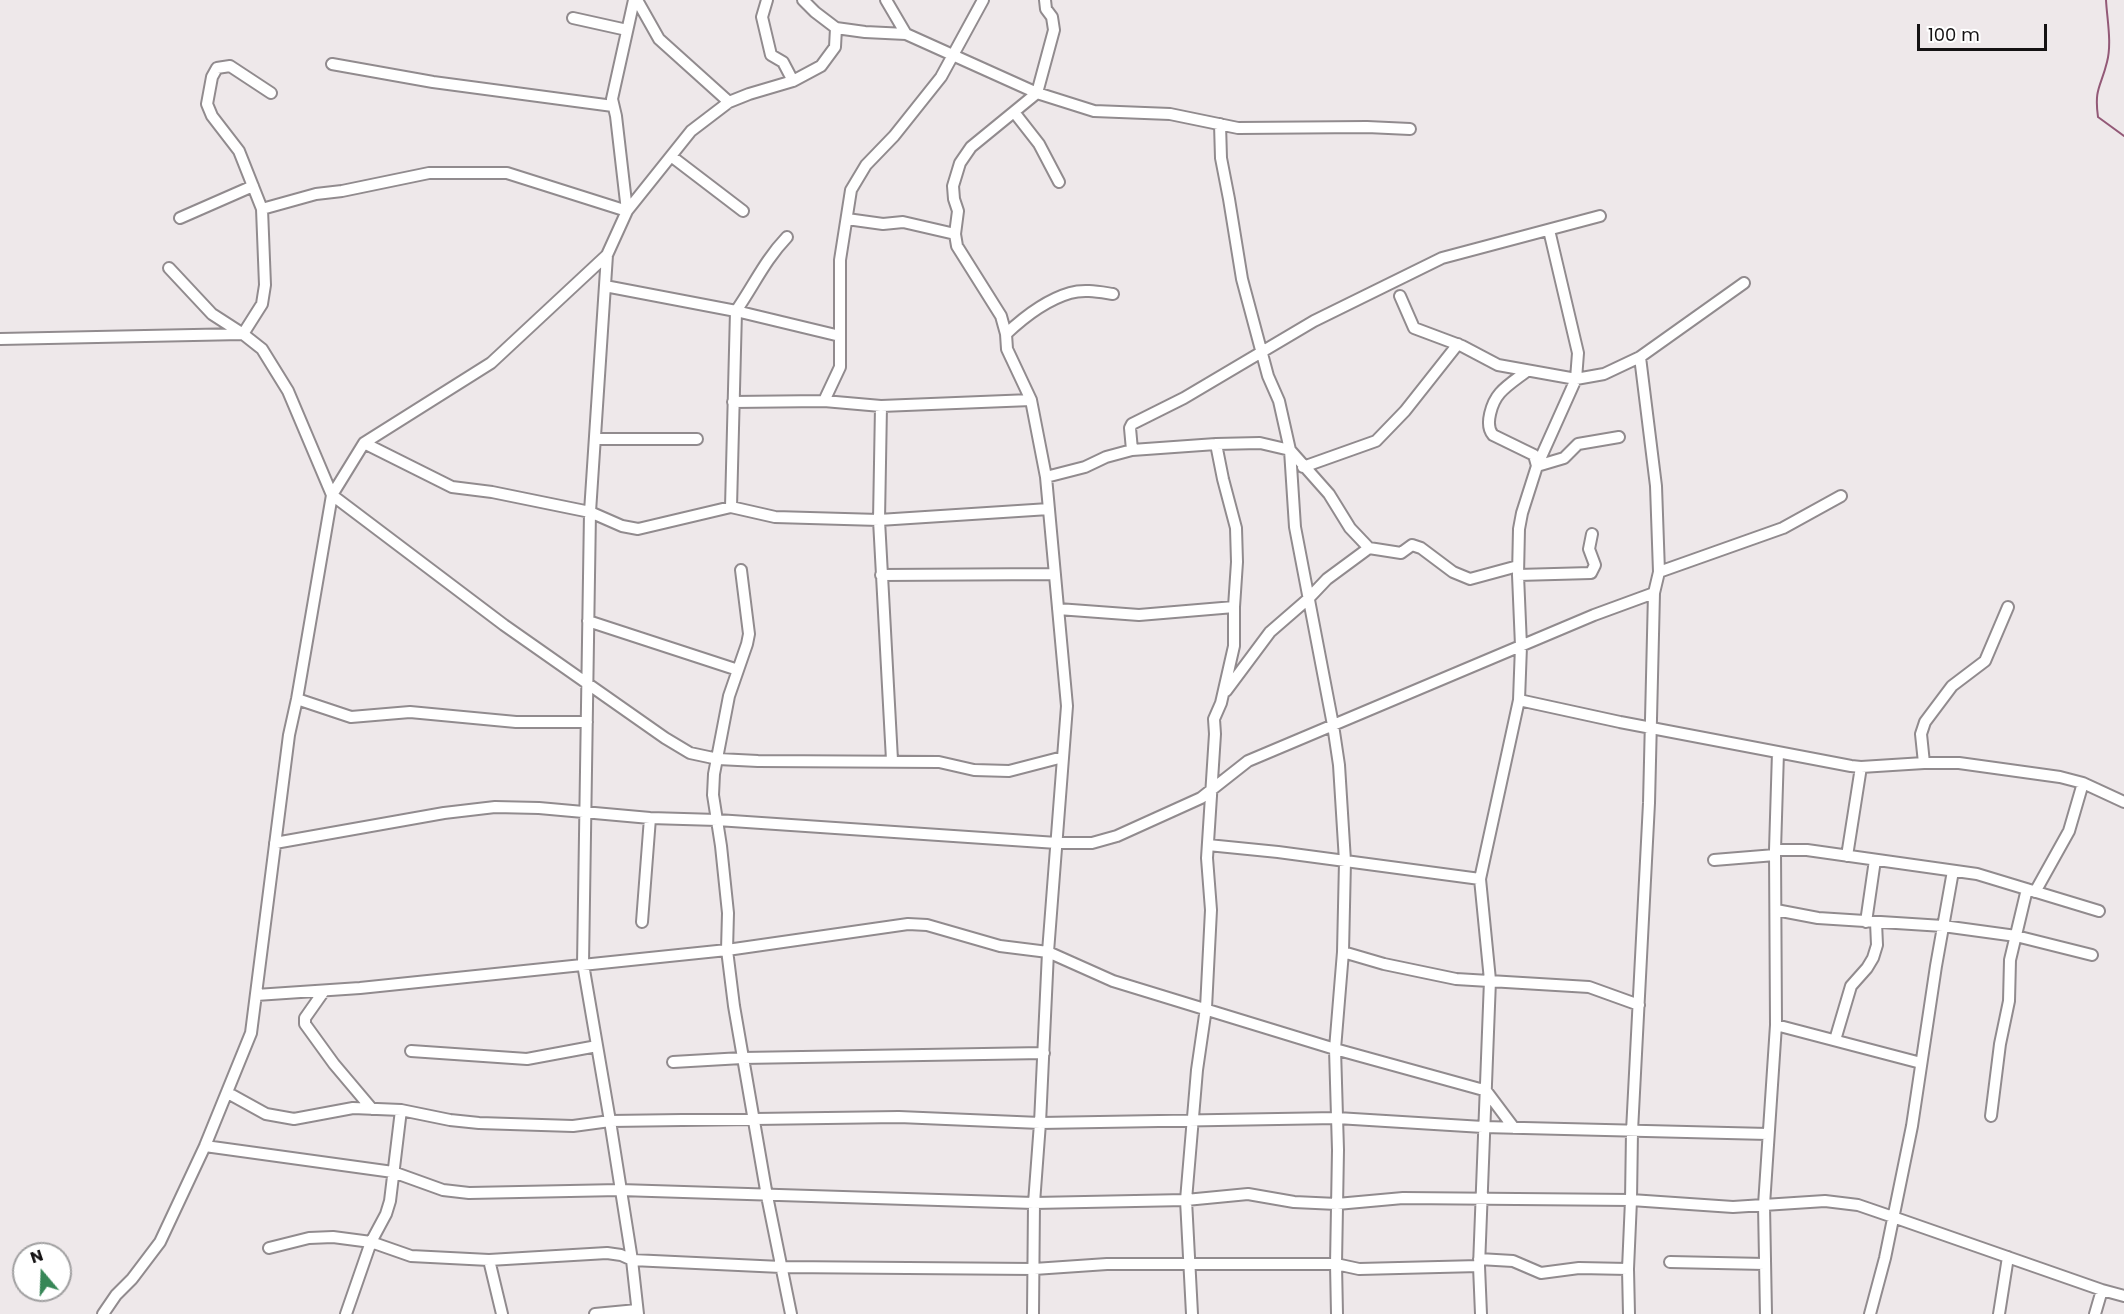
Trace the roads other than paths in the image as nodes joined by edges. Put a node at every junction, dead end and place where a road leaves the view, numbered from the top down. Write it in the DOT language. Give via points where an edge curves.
graph roads {
  1 [pos="635,0"];
  2 [pos="767,0"];
  3 [pos="803,0"];
  4 [pos="886,0"];
  5 [pos="983,0"];
  6 [pos="1045,0"];
  7 [pos="573,18"];
  8 [pos="836,28"];
  9 [pos="627,30"];
  10 [pos="906,34"];
  11 [pos="954,56"];
  12 [pos="332,64"];
  13 [pos="793,81"];
  14 [pos="271,93"];
  15 [pos="1037,93"];
  16 [pos="729,102"];
  17 [pos="613,106"];
  18 [pos="1014,112"];
  19 [pos="1220,124"];
  20 [pos="1410,129"];
  21 [pos="671,156"];
  22 [pos="1059,182"];
  23 [pos="253,186"];
  24 [pos="262,208"];
  25 [pos="627,211"];
  26 [pos="743,211"];
  27 [pos="1600,216"];
  28 [pos="180,218"];
  29 [pos="847,219"];
  30 [pos="1549,230"];
  31 [pos="955,234"];
  32 [pos="787,237"];
  33 [pos="607,255"];
  34 [pos="169,268"];
  35 [pos="1744,283"];
  36 [pos="605,286"];
  37 [pos="1113,294"];
  38 [pos="1400,296"];
  39 [pos="736,311"];
  40 [pos="243,334"];
  41 [pos="1006,334"];
  42 [pos="840,336"];
  43 [pos="0,339"];
  44 [pos="1458,344"];
  45 [pos="1262,352"];
  46 [pos="1640,357"];
  47 [pos="1527,371"];
  48 [pos="1576,380"];
  49 [pos="1030,400"];
  50 [pos="824,401"];
  51 [pos="733,402"];
  52 [pos="881,406"];
  53 [pos="1619,437"];
  54 [pos="595,438"];
  55 [pos="697,439"];
  56 [pos="364,443"];
  57 [pos="1216,444"];
  58 [pos="1132,450"];
  59 [pos="1290,450"];
  60 [pos="1537,466"];
  61 [pos="1303,467"];
  62 [pos="1046,477"];
  63 [pos="332,495"];
  64 [pos="1841,496"];
  65 [pos="731,507"];
  66 [pos="1049,509"];
  67 [pos="590,512"];
  68 [pos="879,520"];
  69 [pos="1592,534"];
  70 [pos="1369,548"];
  71 [pos="741,570"];
  72 [pos="1518,571"];
  73 [pos="1659,572"];
  74 [pos="1055,574"];
  75 [pos="881,575"];
  76 [pos="1654,593"];
  77 [pos="1308,599"];
  78 [pos="1234,607"];
  79 [pos="2008,607"];
  80 [pos="1058,609"];
  81 [pos="588,621"];
  82 [pos="1521,646"];
  83 [pos="738,670"];
  84 [pos="588,684"];
  85 [pos="1222,696"];
  86 [pos="297,699"];
  87 [pos="1519,700"];
  88 [pos="587,722"];
  89 [pos="1333,725"];
  90 [pos="1651,728"];
  91 [pos="1778,752"];
  92 [pos="1063,757"];
  93 [pos="718,759"];
  94 [pos="892,760"];
  95 [pos="1924,763"];
  96 [pos="1861,767"];
  97 [pos="2083,783"];
  98 [pos="1210,790"];
  99 [pos="2124,802"];
  100 [pos="586,812"];
  101 [pos="650,818"];
  102 [pos="717,820"];
  103 [pos="275,843"];
  104 [pos="1057,843"];
  105 [pos="1208,845"];
  106 [pos="1775,853"];
  107 [pos="1847,856"];
  108 [pos="1714,860"];
  109 [pos="1875,860"];
  110 [pos="1345,861"];
  111 [pos="1953,871"];
  112 [pos="1480,879"];
  113 [pos="2031,890"];
  114 [pos="1776,910"];
  115 [pos="2099,910"];
  116 [pos="642,922"];
  117 [pos="1871,922"];
  118 [pos="1943,926"];
  119 [pos="2016,936"];
  120 [pos="728,950"];
  121 [pos="1048,952"];
  122 [pos="1343,952"];
  123 [pos="2092,955"];
  124 [pos="583,964"];
  125 [pos="1490,980"];
  126 [pos="324,991"];
  127 [pos="256,995"];
  128 [pos="1640,1005"];
  129 [pos="1206,1008"];
  130 [pos="1776,1025"];
  131 [pos="1835,1040"];
  132 [pos="597,1046"];
  133 [pos="1335,1049"];
  134 [pos="411,1052"];
  135 [pos="1044,1053"];
  136 [pos="742,1058"];
  137 [pos="673,1062"];
  138 [pos="1921,1063"];
  139 [pos="1484,1088"];
  140 [pos="228,1093"];
  141 [pos="372,1108"];
  142 [pos="401,1110"];
  143 [pos="1991,1116"];
  144 [pos="1337,1118"];
  145 [pos="754,1119"];
  146 [pos="1192,1120"];
  147 [pos="610,1121"];
  148 [pos="1040,1123"];
  149 [pos="1483,1126"];
  150 [pos="1514,1128"];
  151 [pos="1632,1131"];
  152 [pos="1768,1134"];
  153 [pos="205,1146"];
  154 [pos="393,1172"];
  155 [pos="620,1190"];
  156 [pos="767,1196"];
  157 [pos="1481,1199"];
  158 [pos="1186,1200"];
  159 [pos="1631,1200"];
  160 [pos="1034,1203"];
  161 [pos="1337,1204"];
  162 [pos="1764,1204"];
  163 [pos="1893,1217"];
  164 [pos="371,1242"];
  165 [pos="269,1248"];
  166 [pos="2008,1257"];
  167 [pos="489,1260"];
  168 [pos="632,1260"];
  169 [pos="1670,1262"];
  170 [pos="1479,1263"];
  171 [pos="1188,1264"];
  172 [pos="1336,1264"];
  173 [pos="1765,1264"];
  174 [pos="781,1267"];
  175 [pos="1034,1269"];
  176 [pos="1628,1269"];
  177 [pos="2102,1290"];
  178 [pos="2124,1296"];
  179 [pos="637,1312"];
  180 [pos="350,1313"];
  181 [pos="103,1314"];
  182 [pos="502,1314"];
  183 [pos="595,1314"];
  184 [pos="791,1314"];
  185 [pos="1033,1314"];
  186 [pos="1192,1314"];
  187 [pos="1337,1314"];
  188 [pos="1481,1314"];
  189 [pos="1629,1314"];
  190 [pos="1766,1314"];
  191 [pos="1870,1314"];
  192 [pos="1999,1314"];
  193 [pos="2095,1314"];
  1 -- 9 [label="street"];
  1 -- 16 [label="street" via="659,39"];
  2 -- 13 [label="street" via="762,17 771,55 783,63"];
  3 -- 8 [label="street"];
  4 -- 10 [label="street"];
  5 -- 11 [label="street"];
  6 -- 15 [label="street" via="1054,30"];
  7 -- 9 [label="street"];
  8 -- 10 [label="street"];
  8 -- 13 [label="street" via="836,46 829,57 821,66"];
  9 -- 17 [label="street"];
  10 -- 11 [label="street"];
  11 -- 15 [label="street"];
  11 -- 29 [label="street" via="924,100 866,165 851,190"];
  12 -- 17 [label="street"];
  13 -- 16 [label="street"];
  14 -- 23 [label="street" via="230,66 217,68 212,77 207,104 239,151"];
  15 -- 18 [label="street"];
  15 -- 19 [label="street" via="1094,111 1170,114"];
  16 -- 21 [label="street" via="691,131"];
  17 -- 25 [label="street"];
  18 -- 22 [label="street" via="1039,144"];
  18 -- 31 [label="street" via="971,147 960,163 953,186 958,211"];
  19 -- 20 [label="street" via="1238,128"];
  19 -- 45 [label="street" via="1221,158 1242,279"];
  21 -- 25 [label="street"];
  21 -- 26 [label="street"];
  23 -- 24 [label="street"];
  23 -- 28 [label="street"];
  24 -- 25 [label="street" via="429,173 507,173"];
  24 -- 40 [label="street" via="265,285 262,304"];
  25 -- 33 [label="street"];
  27 -- 30 [label="street"];
  29 -- 31 [label="street" via="883,224 903,222"];
  29 -- 42 [label="street" via="840,260"];
  30 -- 45 [label="street" via="1442,258 1314,321"];
  30 -- 48 [label="street" via="1578,353"];
  31 -- 41 [label="street" via="957,246 1001,316"];
  32 -- 39 [label="street" via="761,269"];
  33 -- 36 [label="street"];
  33 -- 56 [label="street" via="491,363"];
  34 -- 40 [label="street" via="212,314"];
  35 -- 46 [label="street"];
  36 -- 39 [label="street"];
  36 -- 54 [label="street"];
  37 -- 41 [label="street" via="1071,292 1023,317"];
  38 -- 44 [label="street" via="1414,328"];
  39 -- 42 [label="street"];
  39 -- 51 [label="street"];
  40 -- 43 [label="street"];
  40 -- 63 [label="street" via="262,349 288,391"];
  41 -- 49 [label="street" via="1006,349"];
  42 -- 50 [label="street" via="840,367"];
  44 -- 47 [label="street" via="1498,365"];
  44 -- 61 [label="street" via="1376,441"];
  45 -- 58 [label="street" via="1132,424"];
  45 -- 59 [label="street"];
  46 -- 48 [label="street" via="1604,374"];
  46 -- 73 [label="street" via="1656,486"];
  47 -- 48 [label="street"];
  47 -- 60 [label="street" via="1499,394 1488,421 1493,435 1534,455"];
  48 -- 60 [label="street"];
  49 -- 52 [label="street"];
  49 -- 62 [label="street"];
  50 -- 51 [label="street"];
  50 -- 52 [label="street"];
  51 -- 65 [label="street"];
  52 -- 68 [label="street"];
  53 -- 60 [label="street" via="1578,444 1564,458"];
  54 -- 55 [label="street"];
  54 -- 67 [label="street"];
  56 -- 63 [label="street"];
  56 -- 67 [label="street" via="452,487"];
  57 -- 58 [label="street"];
  57 -- 59 [label="street" via="1260,443"];
  57 -- 78 [label="street" via="1236,528"];
  58 -- 62 [label="street"];
  59 -- 61 [label="street"];
  59 -- 77 [label="street" via="1295,527"];
  60 -- 72 [label="street" via="1519,529"];
  61 -- 70 [label="street" via="1329,494 1350,528"];
  62 -- 66 [label="street"];
  63 -- 84 [label="street"];
  63 -- 86 [label="street"];
  64 -- 73 [label="street" via="1783,528"];
  65 -- 67 [label="street" via="638,529"];
  65 -- 68 [label="street" via="775,517"];
  66 -- 68 [label="street"];
  66 -- 74 [label="street"];
  67 -- 81 [label="street"];
  68 -- 75 [label="street"];
  69 -- 72 [label="street" via="1591,573"];
  70 -- 72 [label="street" via="1401,553 1412,545 1470,579"];
  70 -- 77 [label="street" via="1327,579"];
  71 -- 83 [label="street" via="748,634"];
  72 -- 82 [label="street"];
  73 -- 76 [label="street"];
  74 -- 75 [label="street"];
  74 -- 80 [label="street"];
  75 -- 94 [label="street"];
  76 -- 82 [label="street"];
  76 -- 90 [label="street"];
  77 -- 85 [label="street" via="1270,633"];
  77 -- 89 [label="street"];
  78 -- 80 [label="street" via="1139,615"];
  78 -- 85 [label="street" via="1234,646"];
  79 -- 95 [label="street" via="1985,661 1952,686 1925,722 1921,734"];
  80 -- 92 [label="street" via="1066,706"];
  81 -- 83 [label="street"];
  81 -- 84 [label="street"];
  82 -- 87 [label="street"];
  82 -- 89 [label="street"];
  83 -- 93 [label="street" via="729,696"];
  84 -- 88 [label="street"];
  84 -- 93 [label="street" via="690,753"];
  85 -- 98 [label="street" via="1214,719"];
  86 -- 88 [label="street" via="351,717 410,712 516,722"];
  86 -- 103 [label="street"];
  87 -- 90 [label="street"];
  87 -- 112 [label="street"];
  88 -- 100 [label="street"];
  89 -- 98 [label="street" via="1248,761"];
  89 -- 110 [label="street"];
  90 -- 91 [label="street"];
  90 -- 128 [label="street"];
  91 -- 96 [label="street"];
  91 -- 106 [label="street"];
  92 -- 94 [label="street" via="1009,771"];
  92 -- 104 [label="street"];
  93 -- 94 [label="street"];
  93 -- 102 [label="street" via="713,795"];
  95 -- 96 [label="street"];
  95 -- 97 [label="street" via="1959,763"];
  96 -- 107 [label="street"];
  97 -- 99 [label="street"];
  97 -- 113 [label="street" via="2069,831"];
  98 -- 104 [label="street" via="1201,798 1117,836 1092,843"];
  98 -- 105 [label="street"];
  100 -- 101 [label="street"];
  100 -- 103 [label="street" via="495,807"];
  100 -- 124 [label="street"];
  101 -- 102 [label="street"];
  101 -- 116 [label="street"];
  102 -- 104 [label="street"];
  102 -- 120 [label="street" via="728,913"];
  103 -- 127 [label="street"];
  104 -- 121 [label="street"];
  105 -- 110 [label="street"];
  105 -- 129 [label="street"];
  106 -- 107 [label="street" via="1807,850"];
  106 -- 108 [label="street"];
  106 -- 114 [label="street"];
  107 -- 109 [label="street"];
  109 -- 111 [label="street"];
  109 -- 117 [label="street"];
  110 -- 112 [label="street"];
  110 -- 122 [label="street"];
  111 -- 113 [label="street"];
  111 -- 118 [label="street"];
  112 -- 125 [label="street"];
  113 -- 115 [label="street"];
  113 -- 119 [label="street"];
  114 -- 117 [label="street"];
  114 -- 130 [label="street"];
  117 -- 118 [label="street"];
  117 -- 131 [label="street" via="1877,945 1867,968 1851,986"];
  118 -- 119 [label="street"];
  118 -- 138 [label="street"];
  119 -- 123 [label="street"];
  119 -- 143 [label="street"];
  120 -- 121 [label="street" via="908,924 927,925 1000,946"];
  120 -- 124 [label="street"];
  120 -- 136 [label="street"];
  121 -- 129 [label="street" via="1113,981"];
  121 -- 135 [label="street"];
  122 -- 125 [label="street" via="1456,979"];
  122 -- 133 [label="street"];
  124 -- 126 [label="street"];
  124 -- 132 [label="street"];
  125 -- 128 [label="street" via="1589,987"];
  125 -- 139 [label="street"];
  126 -- 127 [label="street"];
  126 -- 141 [label="street" via="305,1024"];
  127 -- 140 [label="street" via="251,1034"];
  128 -- 151 [label="street"];
  129 -- 133 [label="street"];
  129 -- 146 [label="street"];
  130 -- 131 [label="street"];
  130 -- 152 [label="street"];
  131 -- 138 [label="street"];
  132 -- 134 [label="street" via="527,1059"];
  132 -- 147 [label="street"];
  133 -- 139 [label="street"];
  133 -- 144 [label="street"];
  135 -- 136 [label="street"];
  135 -- 148 [label="street"];
  136 -- 137 [label="street"];
  136 -- 145 [label="street"];
  138 -- 163 [label="street"];
  139 -- 149 [label="street"];
  139 -- 150 [label="street"];
  140 -- 141 [label="street" via="266,1114 294,1119"];
  140 -- 153 [label="street"];
  141 -- 142 [label="street"];
  142 -- 147 [label="street" via="479,1123 573,1126"];
  142 -- 154 [label="street"];
  144 -- 146 [label="street"];
  144 -- 149 [label="street"];
  144 -- 161 [label="street"];
  145 -- 147 [label="street"];
  145 -- 148 [label="street" via="899,1117"];
  145 -- 156 [label="street"];
  146 -- 148 [label="street"];
  146 -- 158 [label="street"];
  147 -- 155 [label="street"];
  148 -- 160 [label="street"];
  149 -- 150 [label="street"];
  149 -- 157 [label="street"];
  150 -- 151 [label="street"];
  151 -- 152 [label="street"];
  151 -- 159 [label="street"];
  152 -- 162 [label="street"];
  153 -- 154 [label="street"];
  153 -- 181 [label="street" via="160,1242"];
  154 -- 155 [label="street" via="443,1190 468,1194"];
  154 -- 164 [label="street" via="386,1214"];
  155 -- 156 [label="street"];
  155 -- 168 [label="street"];
  156 -- 160 [label="street"];
  156 -- 174 [label="street"];
  157 -- 159 [label="street"];
  157 -- 161 [label="street" via="1402,1198"];
  157 -- 170 [label="street"];
  158 -- 160 [label="street"];
  158 -- 161 [label="street" via="1248,1194"];
  158 -- 171 [label="street"];
  159 -- 162 [label="street" via="1732,1207"];
  159 -- 176 [label="street"];
  160 -- 175 [label="street"];
  161 -- 172 [label="street"];
  162 -- 163 [label="street" via="1825,1201 1858,1205"];
  162 -- 173 [label="street"];
  163 -- 166 [label="street"];
  163 -- 191 [label="street"];
  164 -- 165 [label="street" via="341,1237 309,1238"];
  164 -- 167 [label="street" via="411,1256"];
  164 -- 180 [label="street"];
  166 -- 177 [label="street"];
  166 -- 192 [label="street"];
  167 -- 168 [label="street" via="607,1253"];
  167 -- 182 [label="street"];
  168 -- 174 [label="street"];
  168 -- 179 [label="street"];
  169 -- 173 [label="street"];
  170 -- 172 [label="street" via="1359,1269"];
  170 -- 176 [label="street" via="1514,1261 1541,1273 1579,1268"];
  170 -- 188 [label="street"];
  171 -- 172 [label="street"];
  171 -- 175 [label="street"];
  171 -- 186 [label="street"];
  172 -- 187 [label="street"];
  173 -- 190 [label="street"];
  174 -- 175 [label="street"];
  174 -- 184 [label="street"];
  175 -- 185 [label="street"];
  176 -- 189 [label="street"];
  177 -- 178 [label="street"];
  177 -- 193 [label="street"];
  179 -- 183 [label="street"];
}
